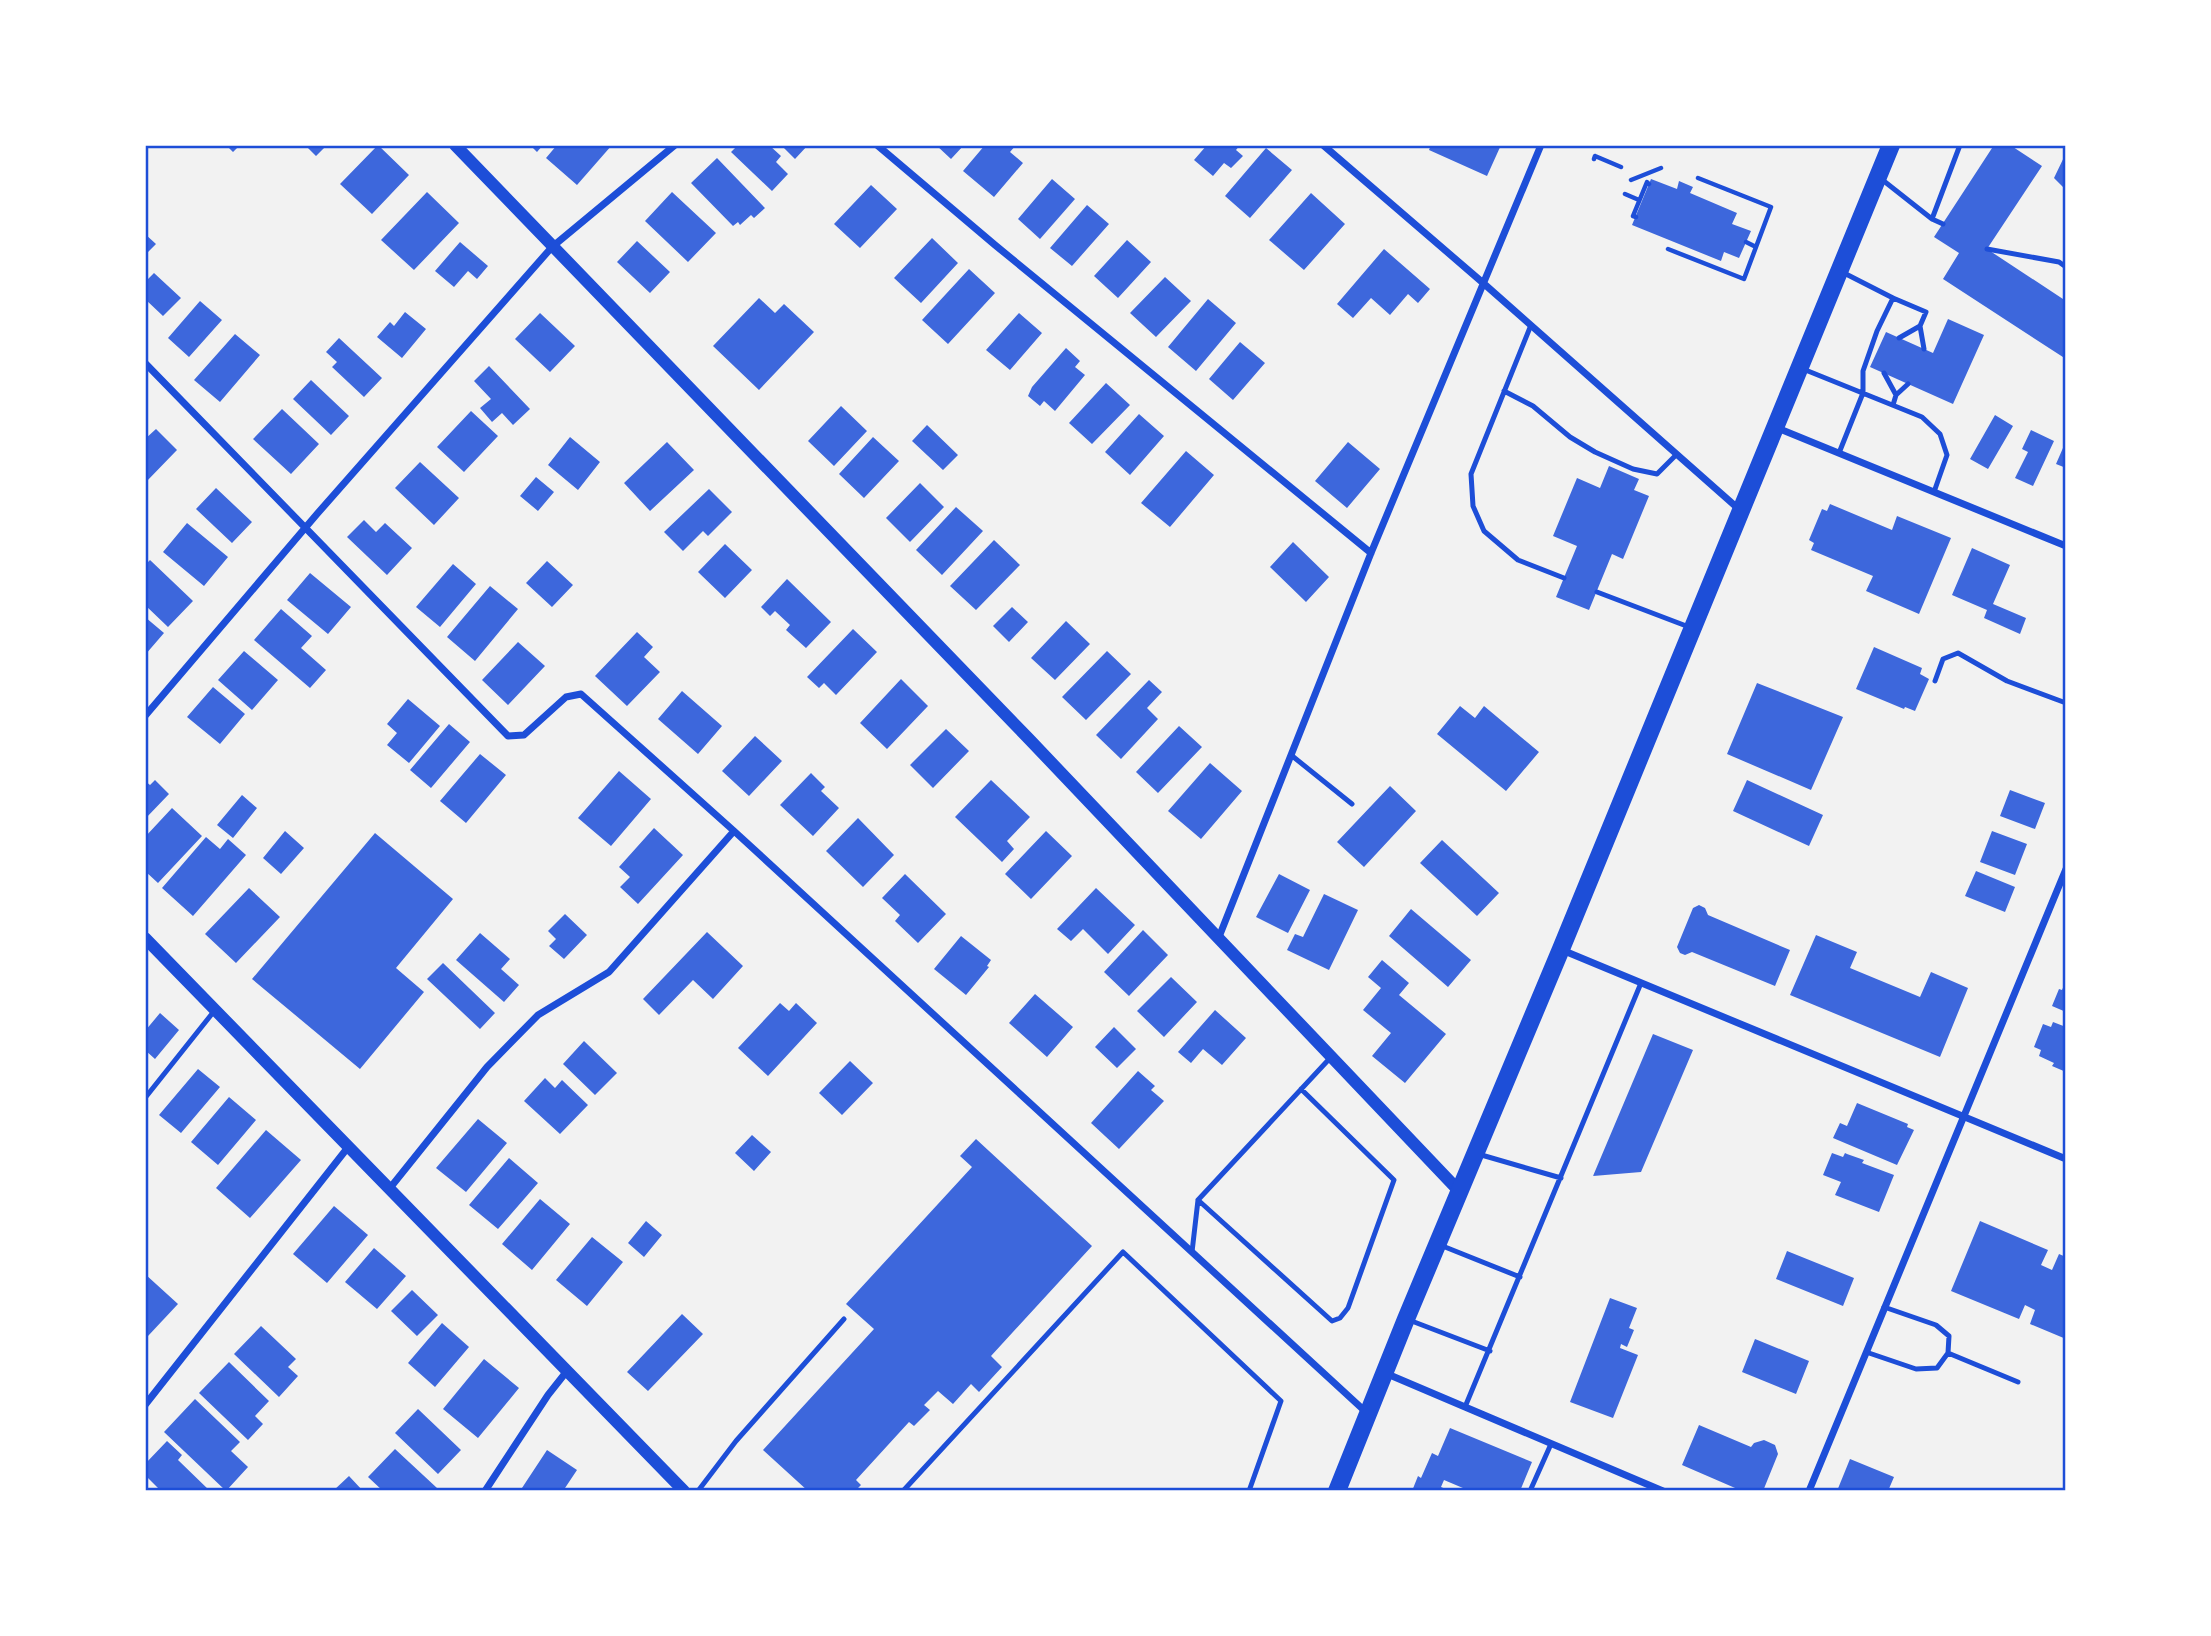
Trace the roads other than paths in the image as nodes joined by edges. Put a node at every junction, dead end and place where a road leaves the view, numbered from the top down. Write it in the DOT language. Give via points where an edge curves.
graph roads {
  1 [pos="455,145"];
  2 [pos="675,145"];
  3 [pos="877,145"];
  4 [pos="1323,145"];
  5 [pos="1541,145"];
  6 [pos="1891,145"];
  7 [pos="1960,145"];
  8 [pos="1878,176"];
  9 [pos="1932,219"];
  10 [pos="1942,224"];
  11 [pos="552,247"];
  12 [pos="1987,249"];
  13 [pos="2066,267"];
  14 [pos="1839,271"];
  15 [pos="1482,282"];
  16 [pos="1892,298"];
  17 [pos="1531,325"];
  18 [pos="1920,326"];
  19 [pos="1899,338"];
  20 [pos="1924,349"];
  21 [pos="145,363"];
  22 [pos="1799,368"];
  23 [pos="1884,373"];
  24 [pos="1908,384"];
  25 [pos="1504,391"];
  26 [pos="1863,393"];
  27 [pos="1896,395"];
  28 [pos="1893,405"];
  29 [pos="1774,427"];
  30 [pos="1839,453"];
  31 [pos="1677,454"];
  32 [pos="1934,492"];
  33 [pos="1741,512"];
  34 [pos="304,528"];
  35 [pos="2066,546"];
  36 [pos="1371,553"];
  37 [pos="1564,578"];
  38 [pos="1597,592"];
  39 [pos="1693,629"];
  40 [pos="1935,681"];
  41 [pos="2066,703"];
  42 [pos="145,716"];
  43 [pos="1291,755"];
  44 [pos="1352,804"];
  45 [pos="734,831"];
  46 [pos="2066,869"];
  47 [pos="1219,937"];
  48 [pos="145,938"];
  49 [pos="1561,950"];
  50 [pos="1641,983"];
  51 [pos="216,1009"];
  52 [pos="1332,1056"];
  53 [pos="1301,1089"];
  54 [pos="145,1098"];
  55 [pos="1962,1116"];
  56 [pos="350,1145"];
  57 [pos="1475,1153"];
  58 [pos="2066,1159"];
  59 [pos="1561,1178"];
  60 [pos="390,1188"];
  61 [pos="1459,1191"];
  62 [pos="1198,1200"];
  63 [pos="1437,1244"];
  64 [pos="1192,1252"];
  65 [pos="1520,1277"];
  66 [pos="1884,1307"];
  67 [pos="1406,1318"];
  68 [pos="844,1319"];
  69 [pos="1490,1351"];
  70 [pos="1866,1352"];
  71 [pos="1948,1353"];
  72 [pos="568,1371"];
  73 [pos="1384,1373"];
  74 [pos="2018,1382"];
  75 [pos="145,1405"];
  76 [pos="1465,1407"];
  77 [pos="1368,1414"];
  78 [pos="1551,1444"];
  79 [pos="485,1491"];
  80 [pos="684,1491"];
  81 [pos="698,1491"];
  82 [pos="903,1491"];
  83 [pos="1250,1491"];
  84 [pos="1338,1491"];
  85 [pos="1531,1491"];
  86 [pos="1662,1491"];
  87 [pos="1809,1491"];
  1 -- 11 [label="street"];
  2 -- 11 [label="street"];
  3 -- 36 [label="street"];
  4 -- 15 [label="street"];
  5 -- 15 [label="street"];
  6 -- 8 [label="main road"];
  7 -- 9 [label="lane"];
  8 -- 9 [label="lane"];
  8 -- 14 [label="main road"];
  9 -- 10 [label="lane"];
  11 -- 34 [label="street"];
  11 -- 47 [label="street"];
  12 -- 13 [label="lane"];
  14 -- 16 [label="lane"];
  14 -- 22 [label="main road"];
  15 -- 17 [label="street"];
  15 -- 36 [label="street"];
  16 -- 18 [label="lane" via="1926,312"];
  16 -- 26 [label="lane" via="1863,371"];
  17 -- 25 [label="lane"];
  17 -- 31 [label="street"];
  18 -- 19 [label="lane"];
  18 -- 20 [label="lane"];
  21 -- 34 [label="street"];
  22 -- 26 [label="lane"];
  22 -- 29 [label="main road"];
  23 -- 27 [label="lane"];
  24 -- 27 [label="lane"];
  25 -- 31 [label="lane" via="1533,406 1595,452 1633,468 1657,474"];
  25 -- 37 [label="lane" via="1471,474 1473,506 1484,531 1518,560"];
  26 -- 28 [label="lane"];
  26 -- 30 [label="lane"];
  27 -- 28 [label="lane"];
  28 -- 32 [label="lane" via="1922,417 1940,434 1947,455"];
  29 -- 30 [label="street"];
  29 -- 33 [label="main road"];
  30 -- 32 [label="street"];
  31 -- 33 [label="street"];
  32 -- 35 [label="street"];
  33 -- 39 [label="main road"];
  34 -- 42 [label="street"];
  34 -- 45 [label="street" via="508,736 524,735 566,697 581,694"];
  36 -- 43 [label="street"];
  38 -- 39 [label="lane"];
  39 -- 49 [label="main road"];
  40 -- 41 [label="lane" via="1943,659 1958,653 2007,681"];
  43 -- 44 [label="lane"];
  43 -- 47 [label="street"];
  45 -- 60 [label="street" via="609,972 538,1015 487,1067"];
  45 -- 64 [label="street"];
  46 -- 55 [label="street"];
  47 -- 52 [label="street"];
  48 -- 51 [label="street"];
  49 -- 50 [label="street"];
  49 -- 57 [label="main road"];
  50 -- 55 [label="street"];
  50 -- 59 [label="lane"];
  51 -- 54 [label="lane"];
  51 -- 56 [label="street"];
  52 -- 53 [label="lane"];
  52 -- 61 [label="street"];
  53 -- 62 [label="lane"];
  53 -- 62 [label="lane" via="1394,1180 1348,1308 1340,1318 1332,1321"];
  55 -- 58 [label="street"];
  55 -- 66 [label="street"];
  56 -- 60 [label="street"];
  56 -- 75 [label="street"];
  57 -- 59 [label="lane"];
  57 -- 61 [label="main road"];
  59 -- 65 [label="lane"];
  60 -- 72 [label="street"];
  61 -- 63 [label="main road"];
  62 -- 64 [label="lane"];
  63 -- 65 [label="lane"];
  63 -- 67 [label="main road"];
  64 -- 77 [label="street"];
  65 -- 69 [label="lane"];
  66 -- 70 [label="street"];
  66 -- 71 [label="lane" via="1936,1325 1949,1336"];
  67 -- 69 [label="lane"];
  67 -- 73 [label="main road"];
  68 -- 81 [label="lane"];
  69 -- 76 [label="lane"];
  70 -- 71 [label="lane" via="1916,1369 1937,1367"];
  70 -- 87 [label="street"];
  71 -- 74 [label="lane"];
  72 -- 79 [label="street"];
  72 -- 80 [label="street"];
  73 -- 76 [label="street"];
  73 -- 77 [label="main road"];
  76 -- 78 [label="street"];
  77 -- 84 [label="main road"];
  78 -- 85 [label="lane"];
  78 -- 86 [label="street"];
  82 -- 83 [label="lane" via="1123,1252 1281,1401"];
}
